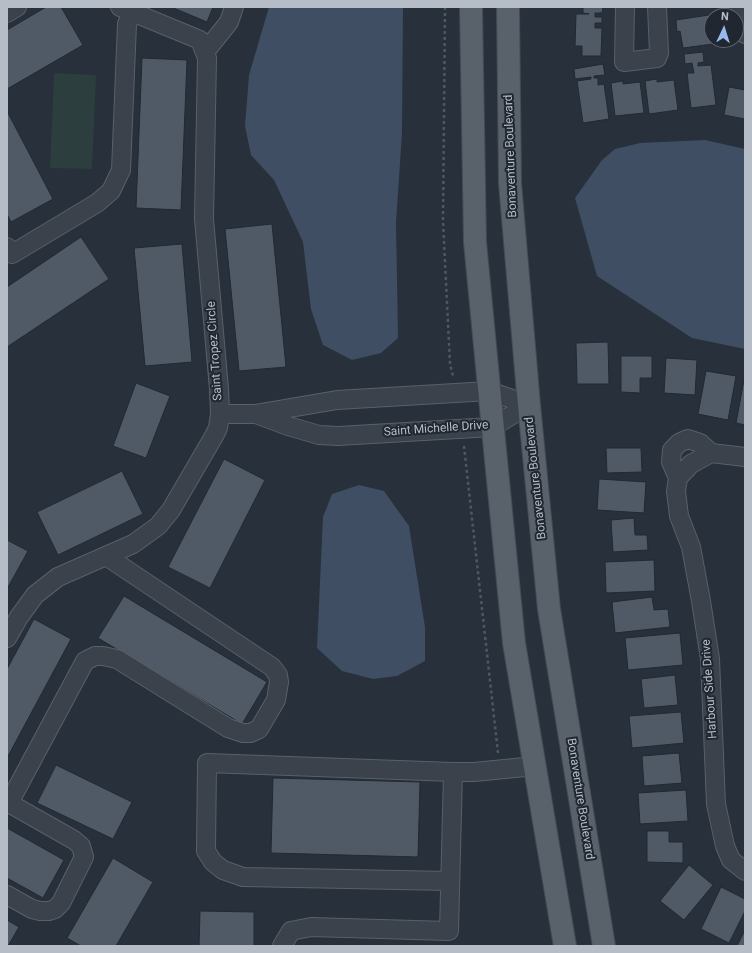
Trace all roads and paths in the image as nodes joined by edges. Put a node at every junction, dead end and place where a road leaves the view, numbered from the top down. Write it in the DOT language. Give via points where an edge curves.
graph roads {
  1 [pos="17,7"];
  2 [pos="234,7"];
  3 [pos="471,7"];
  4 [pos="508,7"];
  5 [pos="625,7"];
  6 [pos="657,7"];
  7 [pos="737,7"];
  8 [pos="127,10"];
  9 [pos="7,13"];
  10 [pos="745,34"];
  11 [pos="205,52"];
  12 [pos="7,247"];
  13 [pos="489,391"];
  14 [pos="529,405"];
  15 [pos="220,414"];
  16 [pos="255,414"];
  17 [pos="492,427"];
  18 [pos="711,453"];
  19 [pos="745,457"];
  20 [pos="678,478"];
  21 [pos="106,556"];
  22 [pos="13,614"];
  23 [pos="7,638"];
  24 [pos="535,766"];
  25 [pos="453,772"];
  26 [pos="8,803"];
  27 [pos="745,871"];
  28 [pos="450,881"];
  29 [pos="7,895"];
  30 [pos="418,938"];
  31 [pos="282,946"];
  32 [pos="564,946"];
  33 [pos="604,946"];
  1 -- 9 [label="street"];
  2 -- 11 [label="street" via="229,22"];
  3 -- 13 [label="main road" via="475,242"];
  4 -- 14 [label="main road, Bonaventure Boulevard" via="510,183"];
  5 -- 6 [label="street" via="624,62 657,58"];
  7 -- 10 [label="street"];
  8 -- 11 [label="street" via="200,40"];
  8 -- 12 [label="street" via="121,170 111,191 97,204 12,254"];
  11 -- 15 [label="street, Saint Tropez Circle" via="208,58 204,219"];
  13 -- 14 [label="street, Saint Michelle Drive"];
  13 -- 16 [label="street, Saint Michelle Drive" via="337,400"];
  13 -- 17 [label="main road"];
  14 -- 17 [label="street, Saint Michelle Drive"];
  14 -- 33 [label="main road, Bonaventure Boulevard" via="549,609"];
  15 -- 16 [label="street, Saint Michelle Drive"];
  15 -- 21 [label="street, Saint Tropez Circle" via="214,436 171,510 158,526 133,544"];
  16 -- 17 [label="street, Saint Michelle Drive" via="319,435"];
  17 -- 24 [label="main road" via="514,643"];
  18 -- 19 [label="street, Harbour Side Drive"];
  18 -- 20 [label="street" via="691,464"];
  18 -- 20 [label="street, Harbour Side Drive" via="700,443 688,439 679,443 672,450 671,462"];
  20 -- 27 [label="street, Harbour Side Drive" via="676,491 679,516 691,547 710,659 716,804 725,846 732,860"];
  21 -- 22 [label="street, Saint Tropez Circle" via="58,577"];
  21 -- 26 [label="street" via="272,667 278,675 279,682 276,700 259,729 243,733 228,728 117,659 95,656 85,661"];
  22 -- 23 [label="street, Saint Tropez Circle"];
  24 -- 25 [label="street"];
  24 -- 32 [label="main road"];
  25 -- 28 [label="street"];
  25 -- 28 [label="street" via="208,763 206,851 213,862 223,870 244,877"];
  26 -- 29 [label="street" via="74,840 81,846 84,857 62,904 55,909 36,910"];
  28 -- 30 [label="street" via="449,931"];
  30 -- 31 [label="street" via="310,926 291,931"];
}
